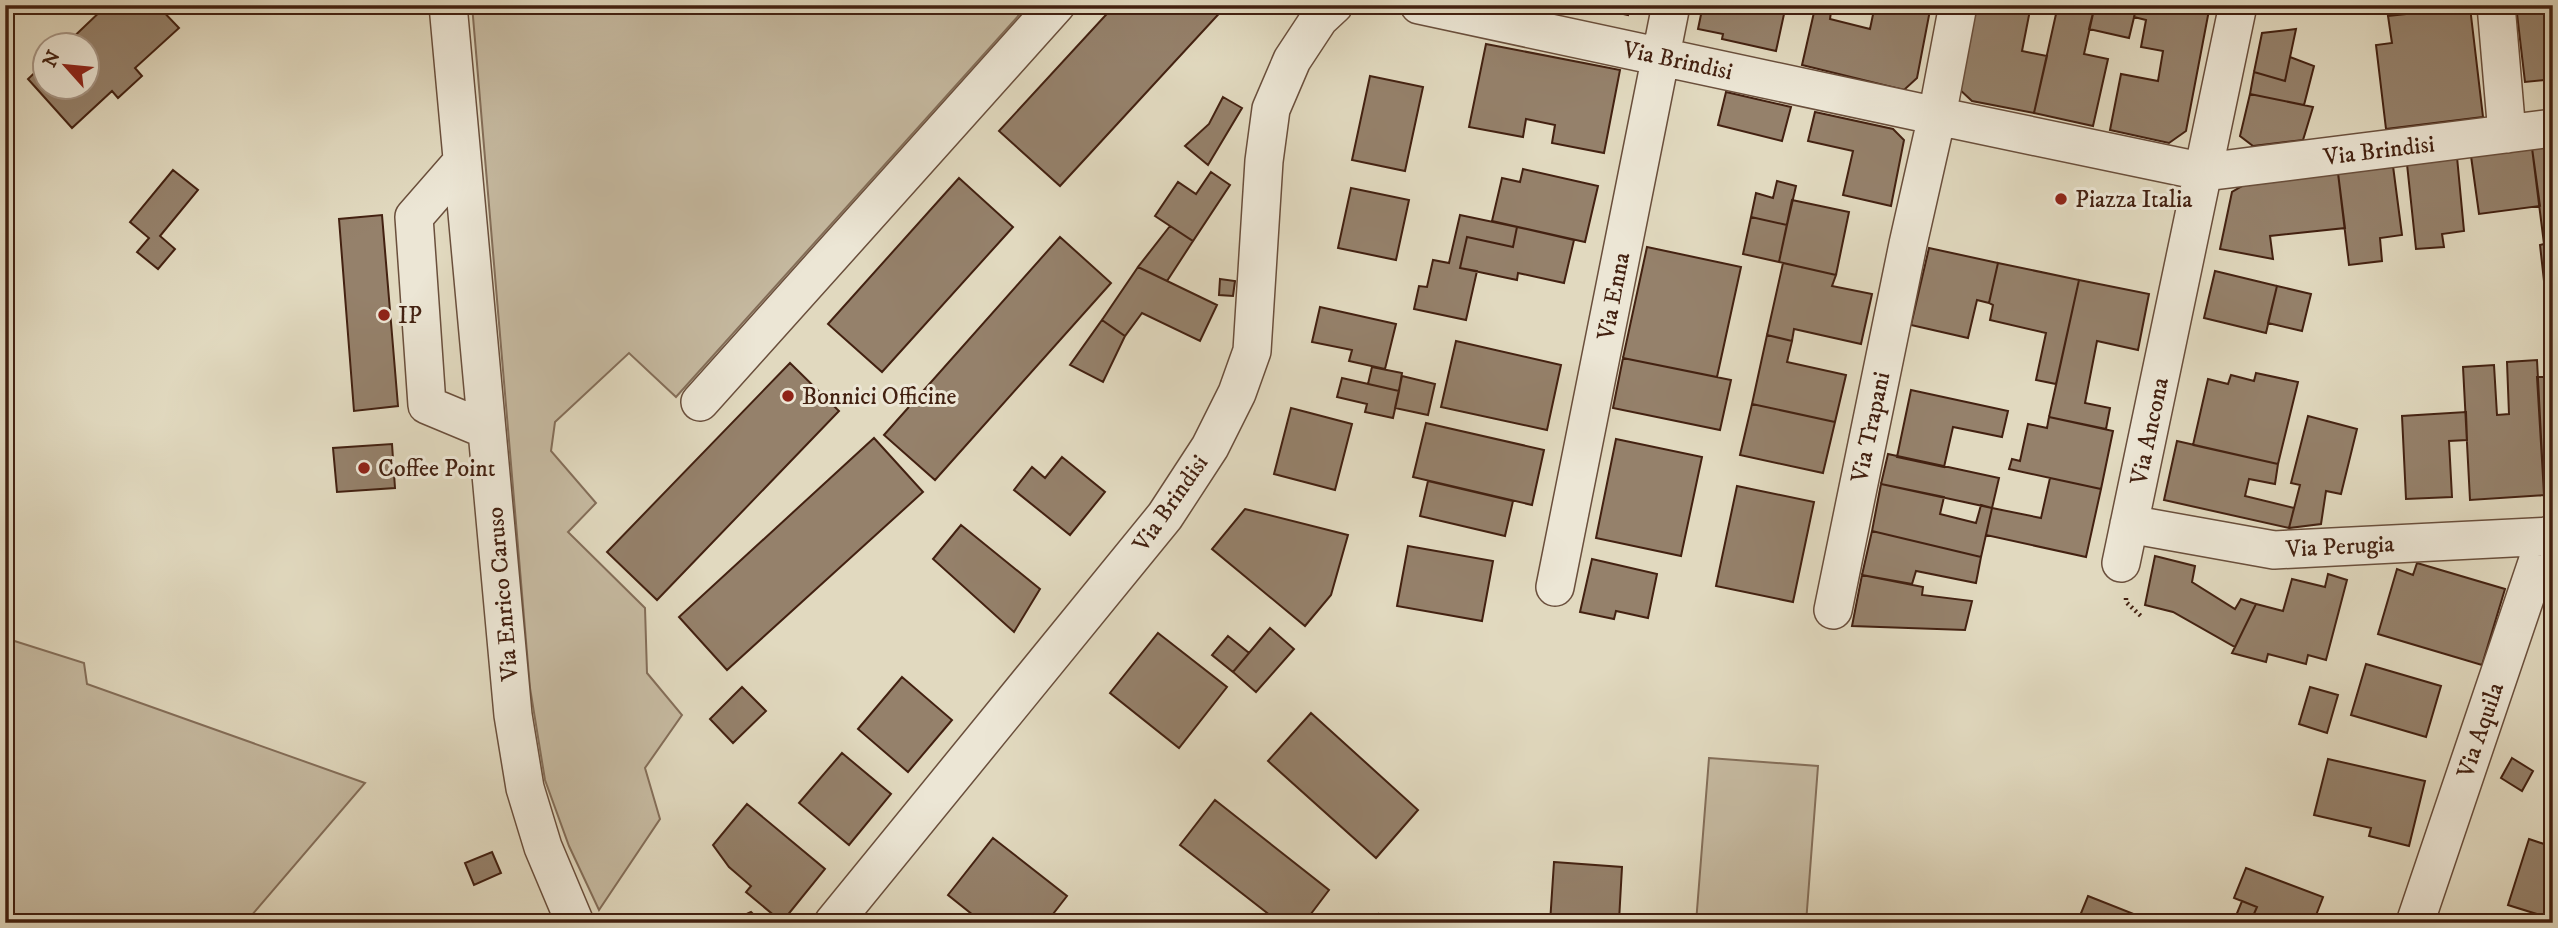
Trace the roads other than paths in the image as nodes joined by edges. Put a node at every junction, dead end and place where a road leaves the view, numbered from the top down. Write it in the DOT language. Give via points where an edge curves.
graph roads {
  1 [pos="449,5"];
  2 [pos="1056,5"];
  3 [pos="1334,5"];
  4 [pos="1419,5"];
  5 [pos="1671,5"];
  6 [pos="1958,5"];
  7 [pos="2238,5"];
  8 [pos="2496,5"];
  9 [pos="1661,56"];
  10 [pos="1937,116"];
  11 [pos="2553,128"];
  12 [pos="2507,134"];
  13 [pos="462,162"];
  14 [pos="2205,172"];
  15 [pos="700,402"];
  16 [pos="487,430"];
  17 [pos="2129,524"];
  18 [pos="2549,536"];
  19 [pos="2121,563"];
  20 [pos="1555,587"];
  21 [pos="1832,610"];
  22 [pos="575,923"];
  23 [pos="833,923"];
  24 [pos="2414,923"];
  1 -- 13 [label="street, Via Enrico Caruso"];
  2 -- 15 [label="street"];
  3 -- 23 [label="street, Via Brindisi" via="1319,19 1292,61 1271,109 1252,351 1210,447 1165,516"];
  4 -- 9 [label="street, Via Brindisi"];
  5 -- 9 [label="street, Via Enna"];
  6 -- 10 [label="street"];
  7 -- 14 [label="street"];
  8 -- 12 [label="street"];
  9 -- 10 [label="street, Via Brindisi"];
  9 -- 20 [label="street, Via Enna"];
  10 -- 14 [label="street, Via Brindisi"];
  10 -- 21 [label="street, Via Trapani"];
  11 -- 12 [label="street, Via Brindisi"];
  12 -- 14 [label="street, Via Brindisi"];
  13 -- 16 [label="street, Via Enrico Caruso"];
  13 -- 16 [label="street" via="414,217 427,405"];
  14 -- 17 [label="street, Via Ancona"];
  16 -- 22 [label="street, Via Enrico Caruso" via="513,715 526,788 543,847"];
  17 -- 18 [label="street, Via Perugia" via="2274,550"];
  17 -- 19 [label="street, Via Ancona"];
  18 -- 24 [label="street, Via Aquila"];
}
